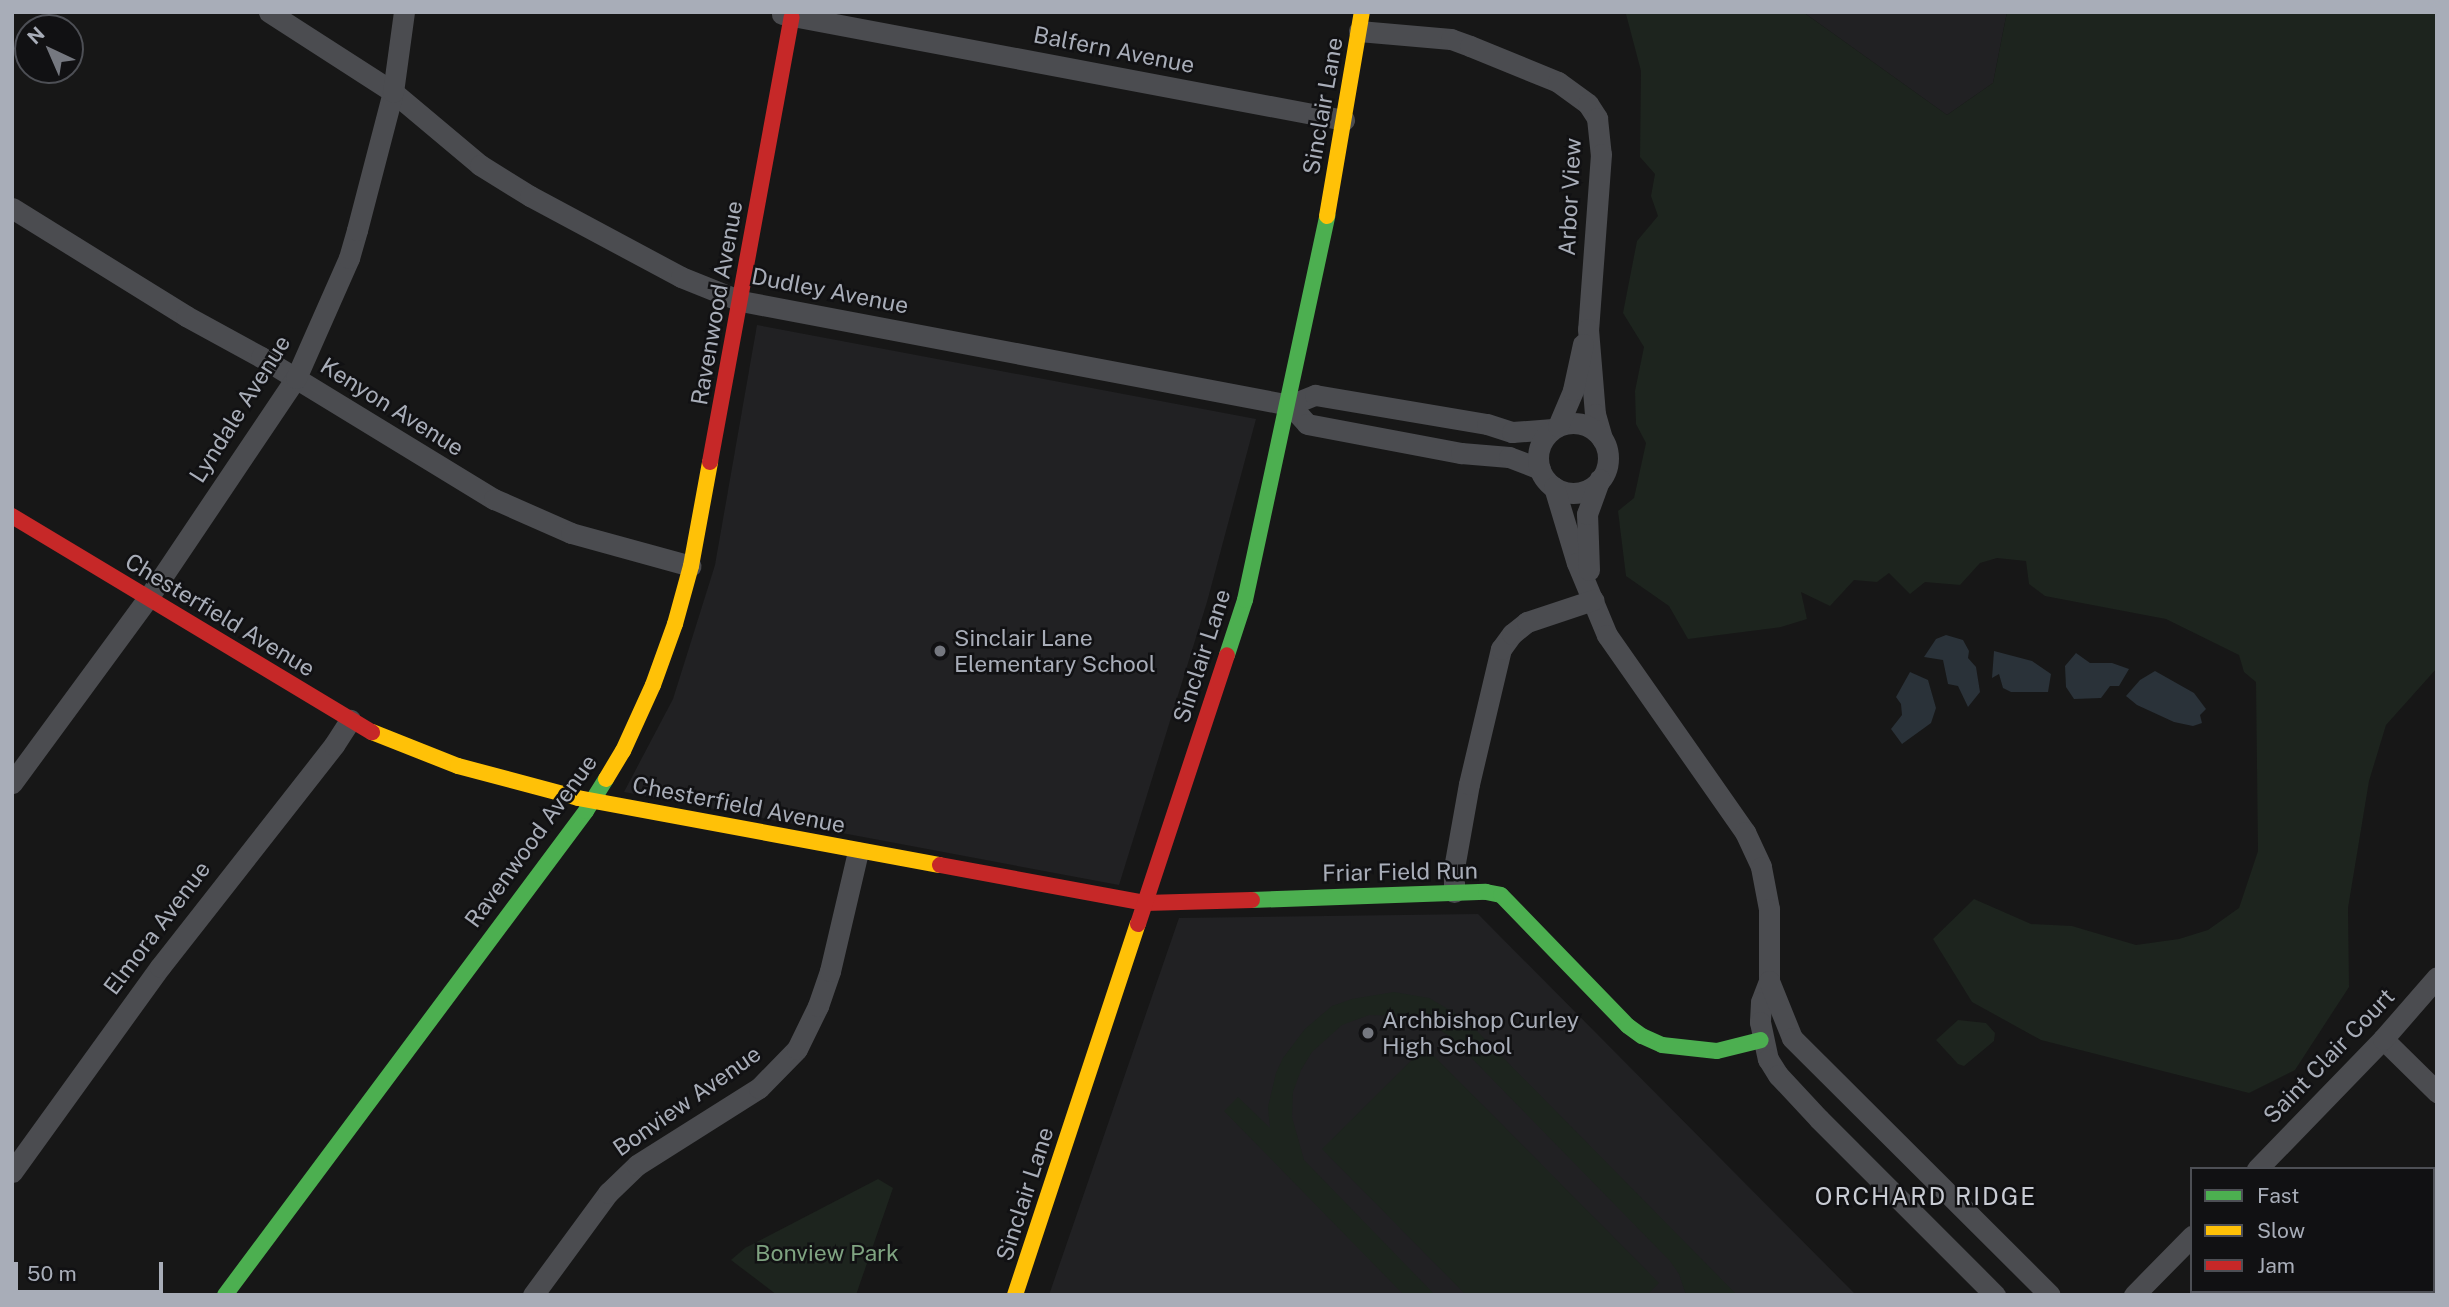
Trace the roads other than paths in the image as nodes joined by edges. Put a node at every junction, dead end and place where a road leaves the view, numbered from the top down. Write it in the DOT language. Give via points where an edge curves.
graph roads {
  1 [pos="269,12"];
  2 [pos="404,12"];
  3 [pos="785,15"];
  4 [pos="1360,21"];
  5 [pos="393,92"];
  6 [pos="1344,120"];
  7 [pos="12,208"];
  8 [pos="741,300"];
  9 [pos="1588,329"];
  10 [pos="296,378"];
  11 [pos="1290,405"];
  12 [pos="1555,428"];
  13 [pos="1602,439"];
  14 [pos="1540,469"];
  15 [pos="1601,478"];
  16 [pos="1554,487"];
  17 [pos="12,516"];
  18 [pos="691,566"];
  19 [pos="148,598"];
  20 [pos="1593,600"];
  21 [pos="350,720"];
  22 [pos="12,783"];
  23 [pos="592,800"];
  24 [pos="858,852"];
  25 [pos="1454,892"];
  26 [pos="1145,903"];
  27 [pos="2437,977"];
  28 [pos="1769,981"];
  29 [pos="2383,1039"];
  30 [pos="1761,1040"];
  31 [pos="2437,1092"];
  32 [pos="2259,1167"];
  33 [pos="12,1172"];
  34 [pos="2190,1238"];
  35 [pos="536,1294"];
  36 [pos="225,1295"];
  37 [pos="1015,1295"];
  38 [pos="1995,1295"];
  39 [pos="2050,1295"];
  40 [pos="2134,1295"];
  1 -- 5 [label="street, Dudley Avenue"];
  2 -- 5 [label="street, Lyndale Avenue"];
  3 -- 6 [label="street, Balfern Avenue"];
  3 -- 8 [label="street, Ravenwood Avenue"];
  4 -- 6 [label="street, Sinclair Lane"];
  4 -- 9 [label="street, Arbor View" via="1451,39 1558,82 1588,104 1597,118 1601,154"];
  5 -- 8 [label="street, Dudley Avenue" via="480,165 530,196 681,277"];
  5 -- 10 [label="street, Lyndale Avenue" via="349,258"];
  6 -- 11 [label="street, Sinclair Lane"];
  7 -- 10 [label="street, Kenyon Avenue"];
  8 -- 11 [label="street, Dudley Avenue"];
  8 -- 18 [label="street, Ravenwood Avenue"];
  9 -- 12 [label="street, Arbor View" via="1573,390"];
  9 -- 13 [label="street, Arbor View" via="1595,414"];
  10 -- 18 [label="street, Kenyon Avenue" via="494,499 571,533"];
  10 -- 19 [label="street, Lyndale Avenue"];
  11 -- 12 [label="street" via="1315,395 1512,432"];
  11 -- 14 [label="street" via="1307,424 1461,453 1509,457"];
  11 -- 26 [label="street, Sinclair Lane" via="1245,600"];
  12 -- 13 [label="street" via="1583,424"];
  12 -- 14 [label="street" via="1540,447"];
  13 -- 15 [label="street" via="1608,459"];
  14 -- 16 [label="street"];
  15 -- 16 [label="street" via="1594,486 1574,492"];
  15 -- 20 [label="street" via="1586,524"];
  16 -- 20 [label="street"];
  17 -- 19 [label="street, Chesterfield Avenue"];
  18 -- 23 [label="street, Ravenwood Avenue" via="653,685 623,751"];
  19 -- 21 [label="street, Chesterfield Avenue"];
  19 -- 22 [label="street, Lyndale Avenue"];
  20 -- 25 [label="street" via="1527,622 1501,649 1469,784"];
  20 -- 28 [label="street" via="1607,635 1745,832 1761,867 1768,900"];
  21 -- 23 [label="street, Chesterfield Avenue" via="458,766"];
  21 -- 33 [label="street, Elmora Avenue" via="160,967"];
  23 -- 24 [label="street, Chesterfield Avenue"];
  23 -- 36 [label="street, Ravenwood Avenue"];
  24 -- 26 [label="street, Chesterfield Avenue"];
  24 -- 35 [label="street, Bonview Avenue" via="830,971 797,1049 759,1088 637,1165 608,1194"];
  25 -- 26 [label="street, Friar Field Run"];
  25 -- 30 [label="street, Friar Field Run" via="1502,895 1642,1036 1662,1045 1717,1051"];
  26 -- 37 [label="street, Sinclair Lane"];
  27 -- 29 [label="street, Saint Clair Court"];
  28 -- 30 [label="street" via="1761,1002"];
  28 -- 39 [label="street" via="1792,1038"];
  29 -- 31 [label="street"];
  29 -- 32 [label="street, Saint Clair Court"];
  30 -- 38 [label="street" via="1778,1075"];
  34 -- 40 [label="street"];
}
